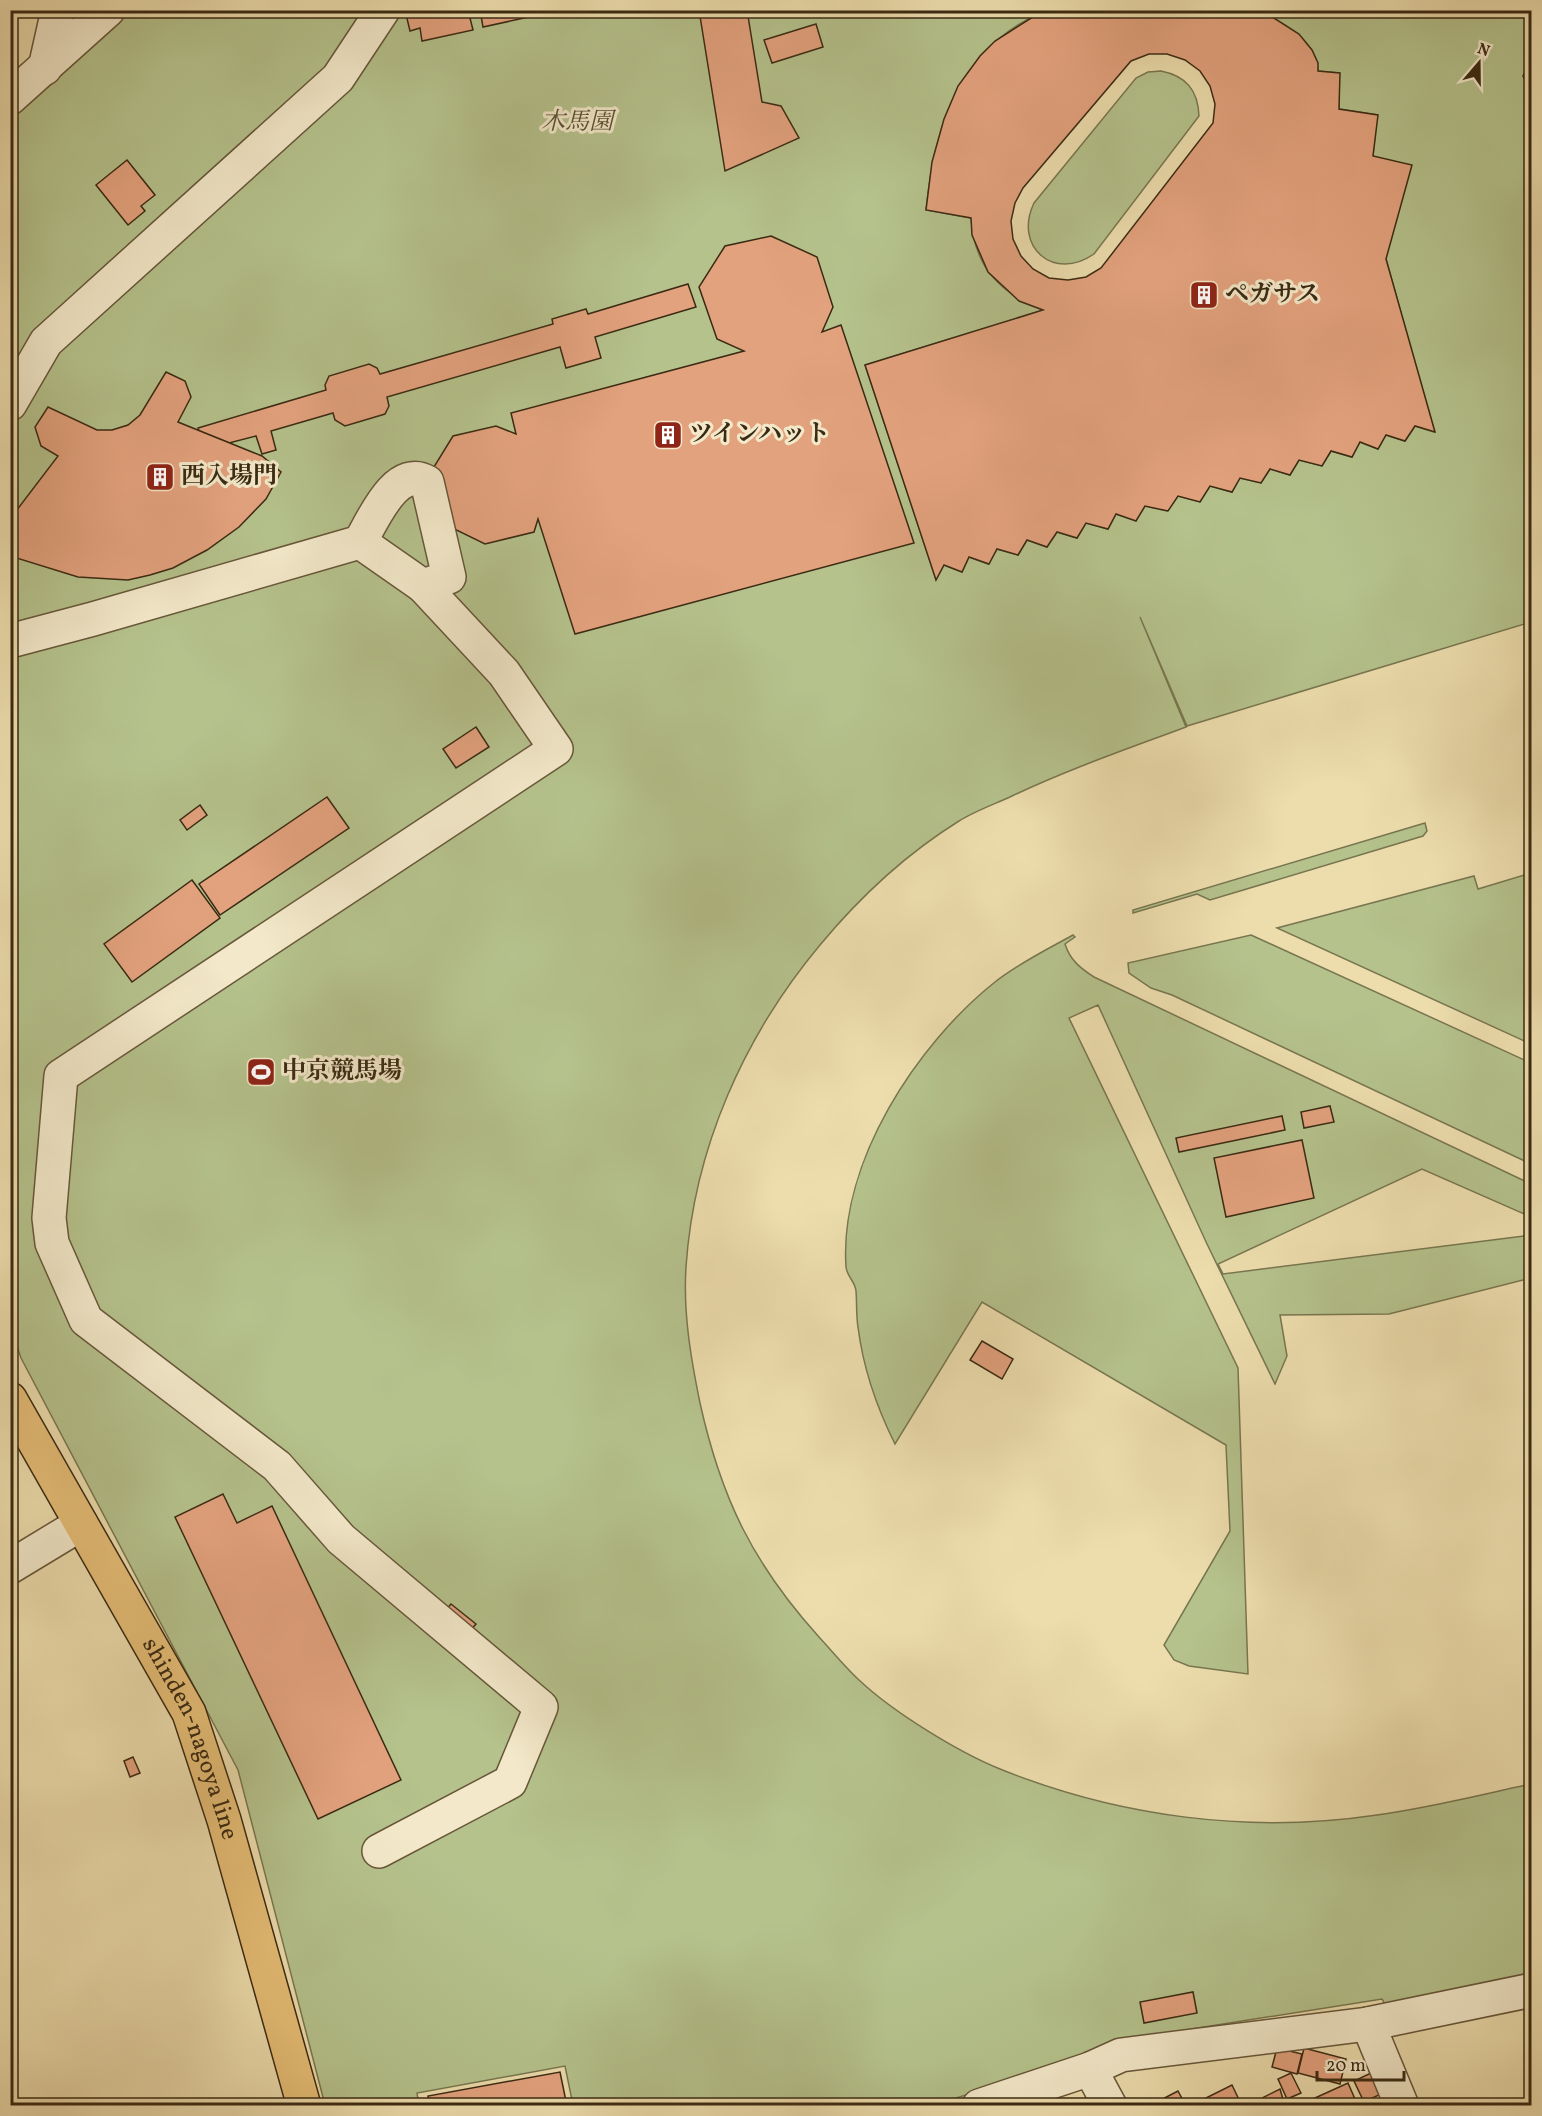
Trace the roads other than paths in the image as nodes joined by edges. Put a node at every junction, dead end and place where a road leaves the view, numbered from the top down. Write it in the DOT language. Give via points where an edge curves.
graph roads {
  1 [pos="58,10"];
  2 [pos="108,10"];
  3 [pos="383,10"];
  4 [pos="45,68"];
  5 [pos="10,98"];
  6 [pos="10,404"];
  7 [pos="360,542"];
  8 [pos="423,586"];
  9 [pos="10,640"];
  10 [pos="10,1399"];
  11 [pos="81,1524"];
  12 [pos="10,1567"];
  13 [pos="378,1851"];
  14 [pos="1532,1990"];
  15 [pos="1368,2024"];
  16 [pos="1090,2069"];
  17 [pos="304,2106"];
  18 [pos="979,2106"];
  19 [pos="1110,2106"];
  20 [pos="1402,2106"];
  1 -- 4 [label="street"];
  2 -- 4 [label="street"];
  3 -- 6 [label="street" via="338,78 46,342"];
  4 -- 5 [label="street"];
  7 -- 8 [label="street"];
  7 -- 8 [label="street" via="391,493 406,479 417,477 427,482 449,577"];
  7 -- 9 [label="street"];
  8 -- 13 [label="street" via="504,673 556,749 61,1076 49,1218 52,1243 86,1320 277,1466 341,1539 541,1707 510,1782"];
  10 -- 11 [label="main road, shinden-nagoya line"];
  11 -- 12 [label="street"];
  11 -- 17 [label="main road, shinden-nagoya line" via="189,1713 224,1820"];
  14 -- 15 [label="street"];
  15 -- 16 [label="street" via="1121,2055"];
  15 -- 20 [label="street"];
  16 -- 18 [label="street"];
  16 -- 19 [label="street"];
}
